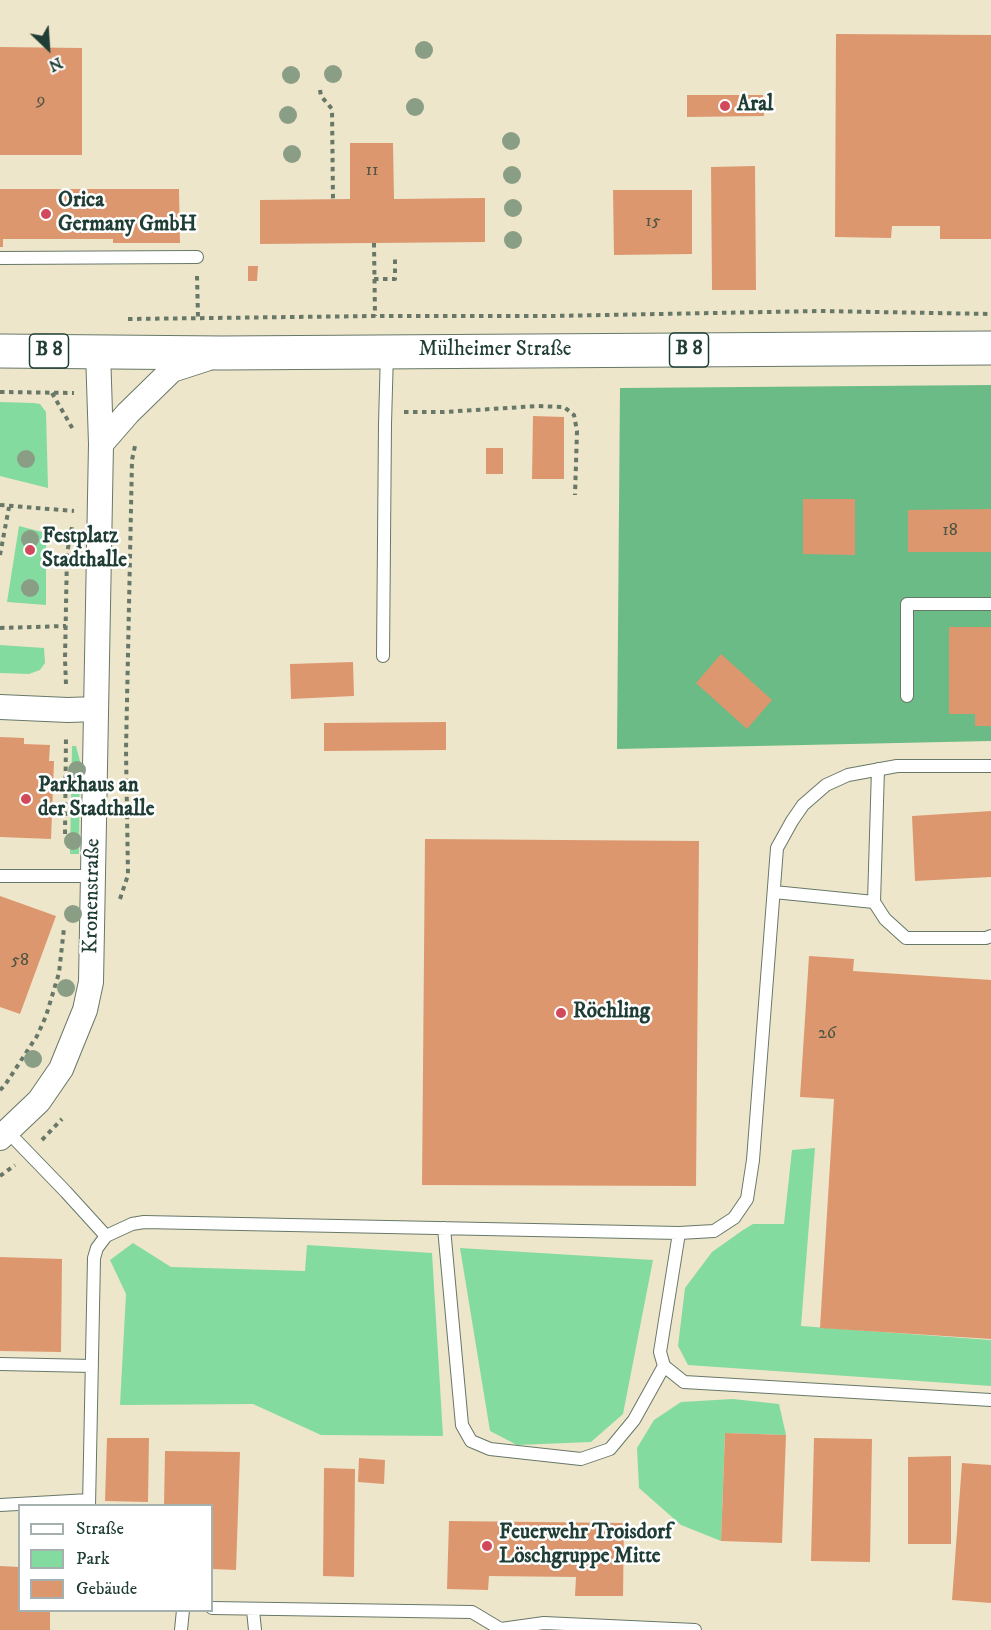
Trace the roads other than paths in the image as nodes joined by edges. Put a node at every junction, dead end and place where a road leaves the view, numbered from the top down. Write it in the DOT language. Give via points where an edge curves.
graph roads {
  1 [pos="0,258"];
  2 [pos="197,258"];
  3 [pos="991,348"];
  4 [pos="0,351"];
  5 [pos="98,351"];
  6 [pos="387,351"];
  7 [pos="222,353"];
  8 [pos="101,444"];
  9 [pos="991,604"];
  10 [pos="383,656"];
  11 [pos="907,696"];
  12 [pos="0,707"];
  13 [pos="96,709"];
  14 [pos="991,766"];
  15 [pos="878,769"];
  16 [pos="0,876"];
  17 [pos="94,876"];
  18 [pos="774,892"];
  19 [pos="874,902"];
  20 [pos="991,936"];
  21 [pos="4,1135"];
  22 [pos="444,1228"];
  23 [pos="679,1233"];
  24 [pos="106,1236"];
  25 [pos="0,1364"];
  26 [pos="92,1366"];
  27 [pos="664,1366"];
  28 [pos="991,1400"];
  29 [pos="89,1503"];
  30 [pos="44,1504"];
  31 [pos="0,1505"];
  32 [pos="18,1505"];
  33 [pos="213,1608"];
  34 [pos="253,1610"];
  35 [pos="183,1612"];
  36 [pos="181,1630"];
  37 [pos="255,1630"];
  38 [pos="502,1630"];
  39 [pos="695,1630"];
  1 -- 2 [label="lane"];
  3 -- 6 [label="main road, Mülheimer Straße / B 8"];
  4 -- 5 [label="main road, Mülheimer Straße / B 8"];
  5 -- 7 [label="main road, Mülheimer Straße / B 8"];
  5 -- 8 [label="street, Kronenstraße"];
  6 -- 7 [label="main road, Mülheimer Straße / B 8"];
  6 -- 10 [label="lane"];
  7 -- 8 [label="street" via="172,370"];
  8 -- 13 [label="street, Kronenstraße"];
  9 -- 11 [label="lane" via="907,604"];
  12 -- 13 [label="street"];
  13 -- 17 [label="street, Kronenstraße"];
  14 -- 15 [label="lane"];
  15 -- 18 [label="lane" via="848,775 826,785 803,805 777,848"];
  15 -- 19 [label="lane"];
  16 -- 17 [label="lane"];
  17 -- 21 [label="street, Kronenstraße" via="91,982 85,1010 56,1077 39,1101"];
  18 -- 19 [label="lane"];
  18 -- 23 [label="lane" via="747,1199 734,1218 714,1231"];
  19 -- 20 [label="lane" via="885,919 906,938"];
  21 -- 24 [label="lane" via="66,1192"];
  22 -- 23 [label="lane"];
  22 -- 24 [label="lane" via="144,1222"];
  22 -- 27 [label="lane" via="462,1425 471,1441 490,1449 580,1459 610,1449 634,1420"];
  23 -- 27 [label="lane" via="660,1352"];
  24 -- 26 [label="lane" via="94,1258"];
  25 -- 26 [label="lane"];
  26 -- 29 [label="lane"];
  27 -- 28 [label="lane" via="684,1382"];
  29 -- 30 [label="lane"];
  31 -- 32 [label="lane"];
  33 -- 34 [label="lane"];
  34 -- 37 [label="lane"];
  34 -- 38 [label="lane" via="472,1612"];
  35 -- 36 [label="lane"];
  38 -- 39 [label="lane" via="544,1623"];
}
